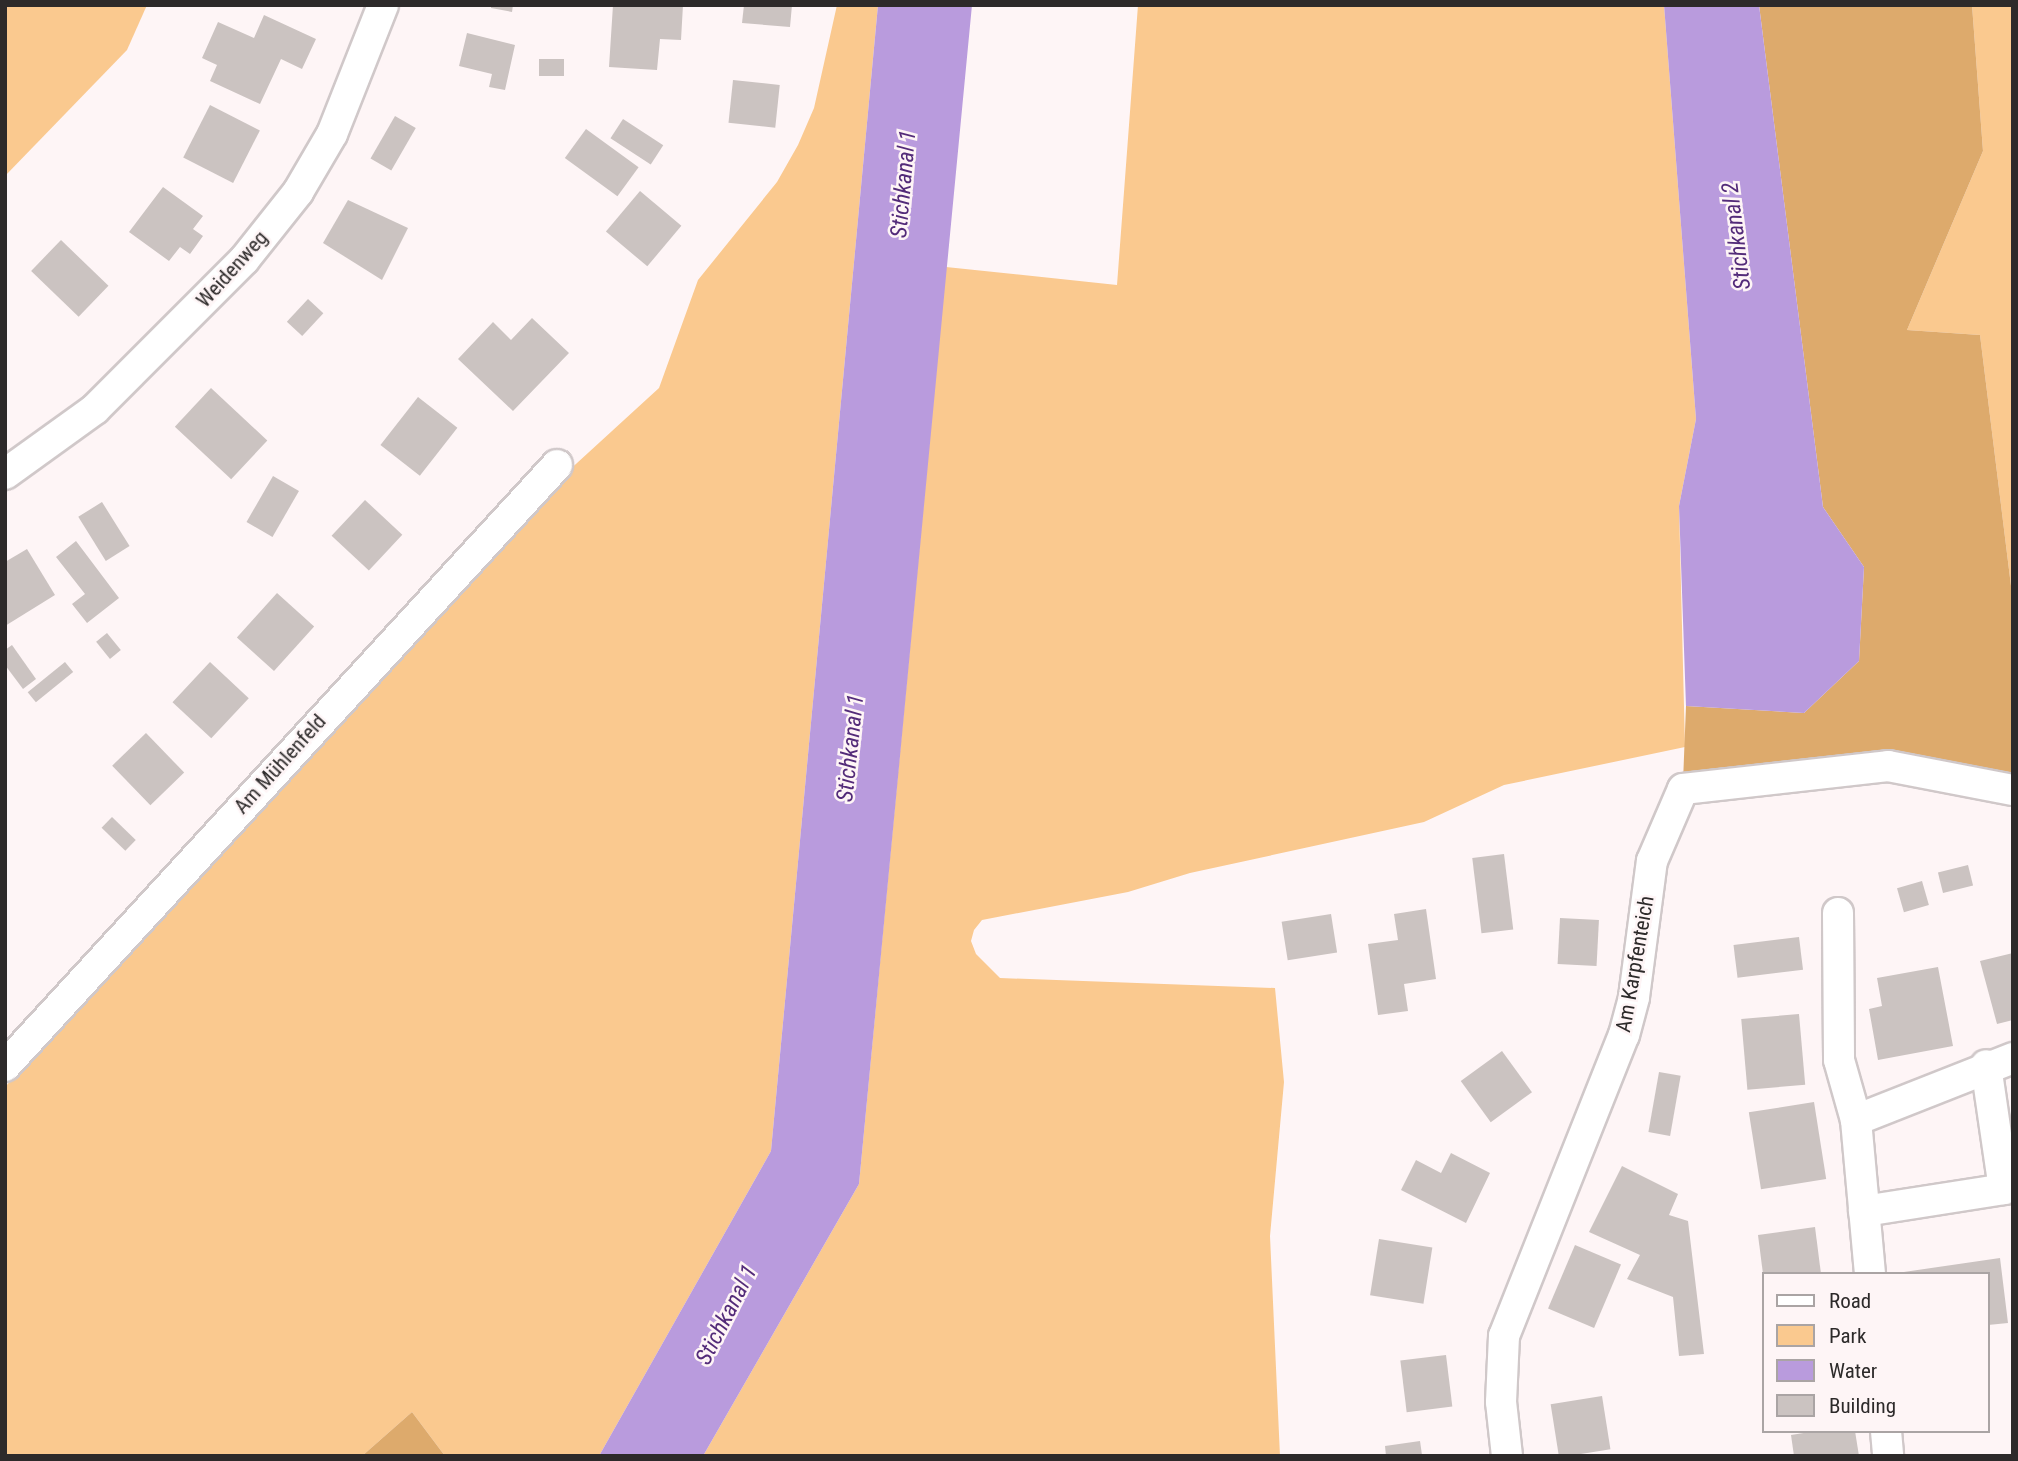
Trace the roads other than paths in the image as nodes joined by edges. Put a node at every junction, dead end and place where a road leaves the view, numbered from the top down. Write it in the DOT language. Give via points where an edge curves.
graph roads {
  1 [pos="383,5"];
  2 [pos="556,465"];
  3 [pos="5,474"];
  4 [pos="2013,790"];
  5 [pos="1838,913"];
  6 [pos="1999,1062"];
  7 [pos="5,1066"];
  8 [pos="1856,1120"];
  9 [pos="1864,1211"];
  10 [pos="1870,1272"];
  11 [pos="1886,1433"];
  12 [pos="1507,1456"];
  13 [pos="1888,1456"];
  1 -- 3 [label="street, Weidenweg" via="332,134 298,192 244,260 95,409"];
  2 -- 7 [label="street, Am Mühlenfeld"];
  4 -- 12 [label="street, Am Karpfenteich" via="1888,766 1683,789 1652,861 1634,997 1624,1035 1504,1336 1501,1402"];
  5 -- 8 [label="street" via="1839,1060"];
  6 -- 8 [label="street"];
  6 -- 9 [label="street" via="2004,1189"];
  8 -- 9 [label="street"];
  9 -- 10 [label="street"];
  11 -- 13 [label="street"];
}
